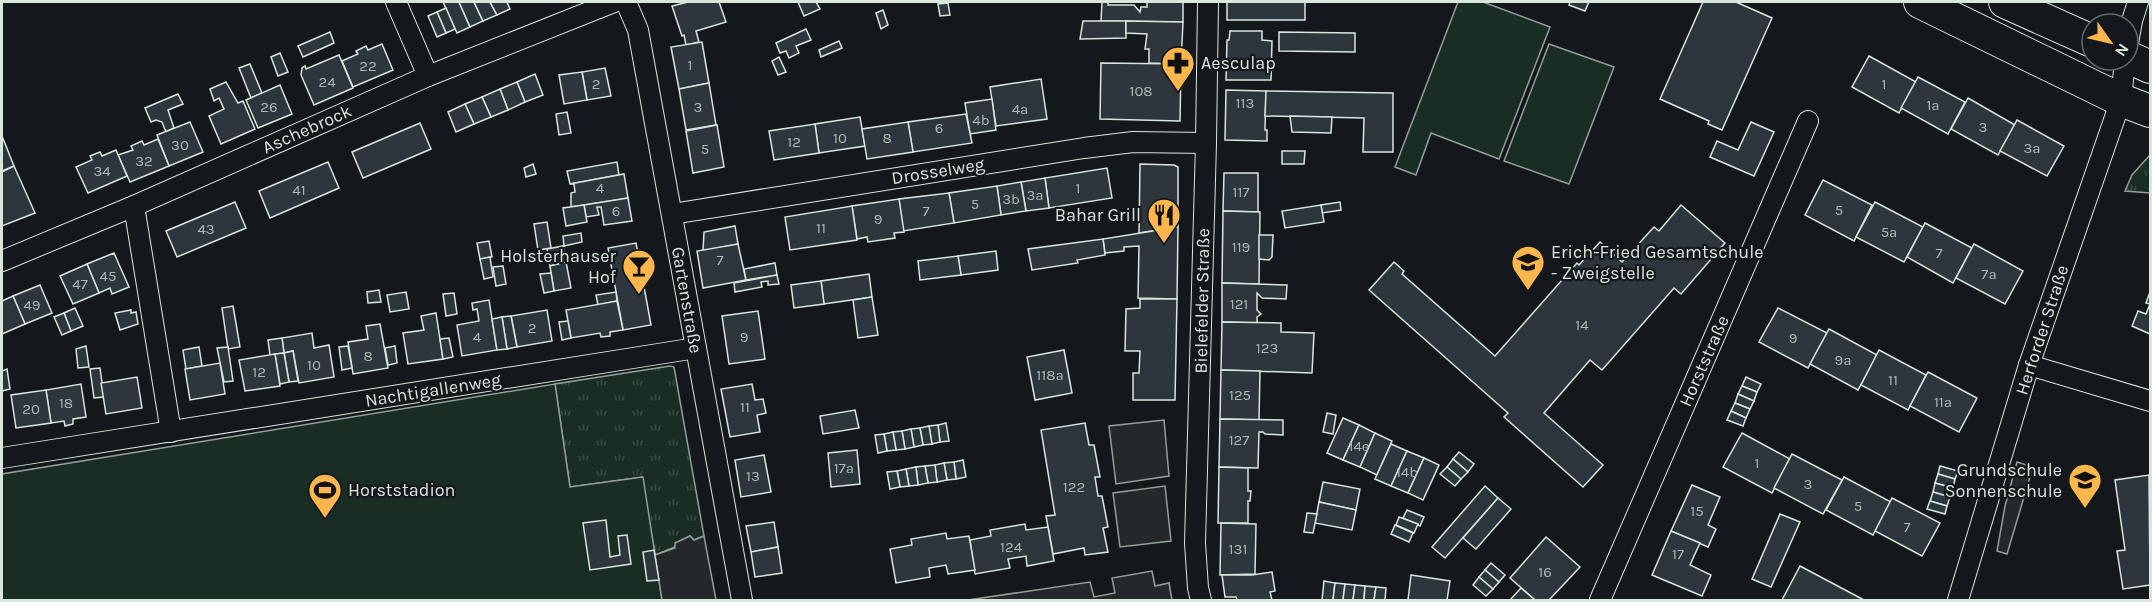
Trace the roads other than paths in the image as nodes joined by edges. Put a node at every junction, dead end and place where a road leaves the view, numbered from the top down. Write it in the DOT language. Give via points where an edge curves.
graph roads {
  1 [pos="396,2"];
  2 [pos="614,2"];
  3 [pos="626,2"];
  4 [pos="1208,2"];
  5 [pos="1920,2"];
  6 [pos="2005,2"];
  7 [pos="2080,36"];
  8 [pos="2125,72"];
  9 [pos="428,76"];
  10 [pos="2121,100"];
  11 [pos="2151,111"];
  12 [pos="1809,121"];
  13 [pos="1206,143"];
  14 [pos="134,206"];
  15 [pos="672,214"];
  16 [pos="2,261"];
  17 [pos="696,348"];
  18 [pos="2029,366"];
  19 [pos="2151,401"];
  20 [pos="171,432"];
  21 [pos="2,458"];
  22 [pos="742,600"];
  23 [pos="1201,600"];
  24 [pos="1600,600"];
  25 [pos="1958,600"];
  1 -- 9 [label="street"];
  2 -- 9 [label="street, Aschebrock"];
  3 -- 15 [label="street, Gartenstraße" via="638,30"];
  4 -- 13 [label="street, Bielefelder Straße"];
  5 -- 10 [label="main road"];
  6 -- 7 [label="main road"];
  8 -- 10 [label="street, Herforder Straße"];
  9 -- 14 [label="street, Aschebrock"];
  10 -- 11 [label="main road"];
  10 -- 18 [label="street, Herforder Straße"];
  12 -- 24 [label="street, Horststraße"];
  13 -- 15 [label="street, Drosselweg" via="1133,142 1084,148"];
  13 -- 23 [label="street, Bielefelder Straße" via="1195,543"];
  14 -- 16 [label="street, Aschebrock"];
  14 -- 20 [label="street"];
  15 -- 17 [label="street, Gartenstraße"];
  17 -- 20 [label="street, Nachtigallenweg"];
  17 -- 22 [label="street, Gartenstraße"];
  18 -- 19 [label="street"];
  18 -- 25 [label="street, Herforder Straße"];
  20 -- 21 [label="street, Nachtigallenweg"];
}
